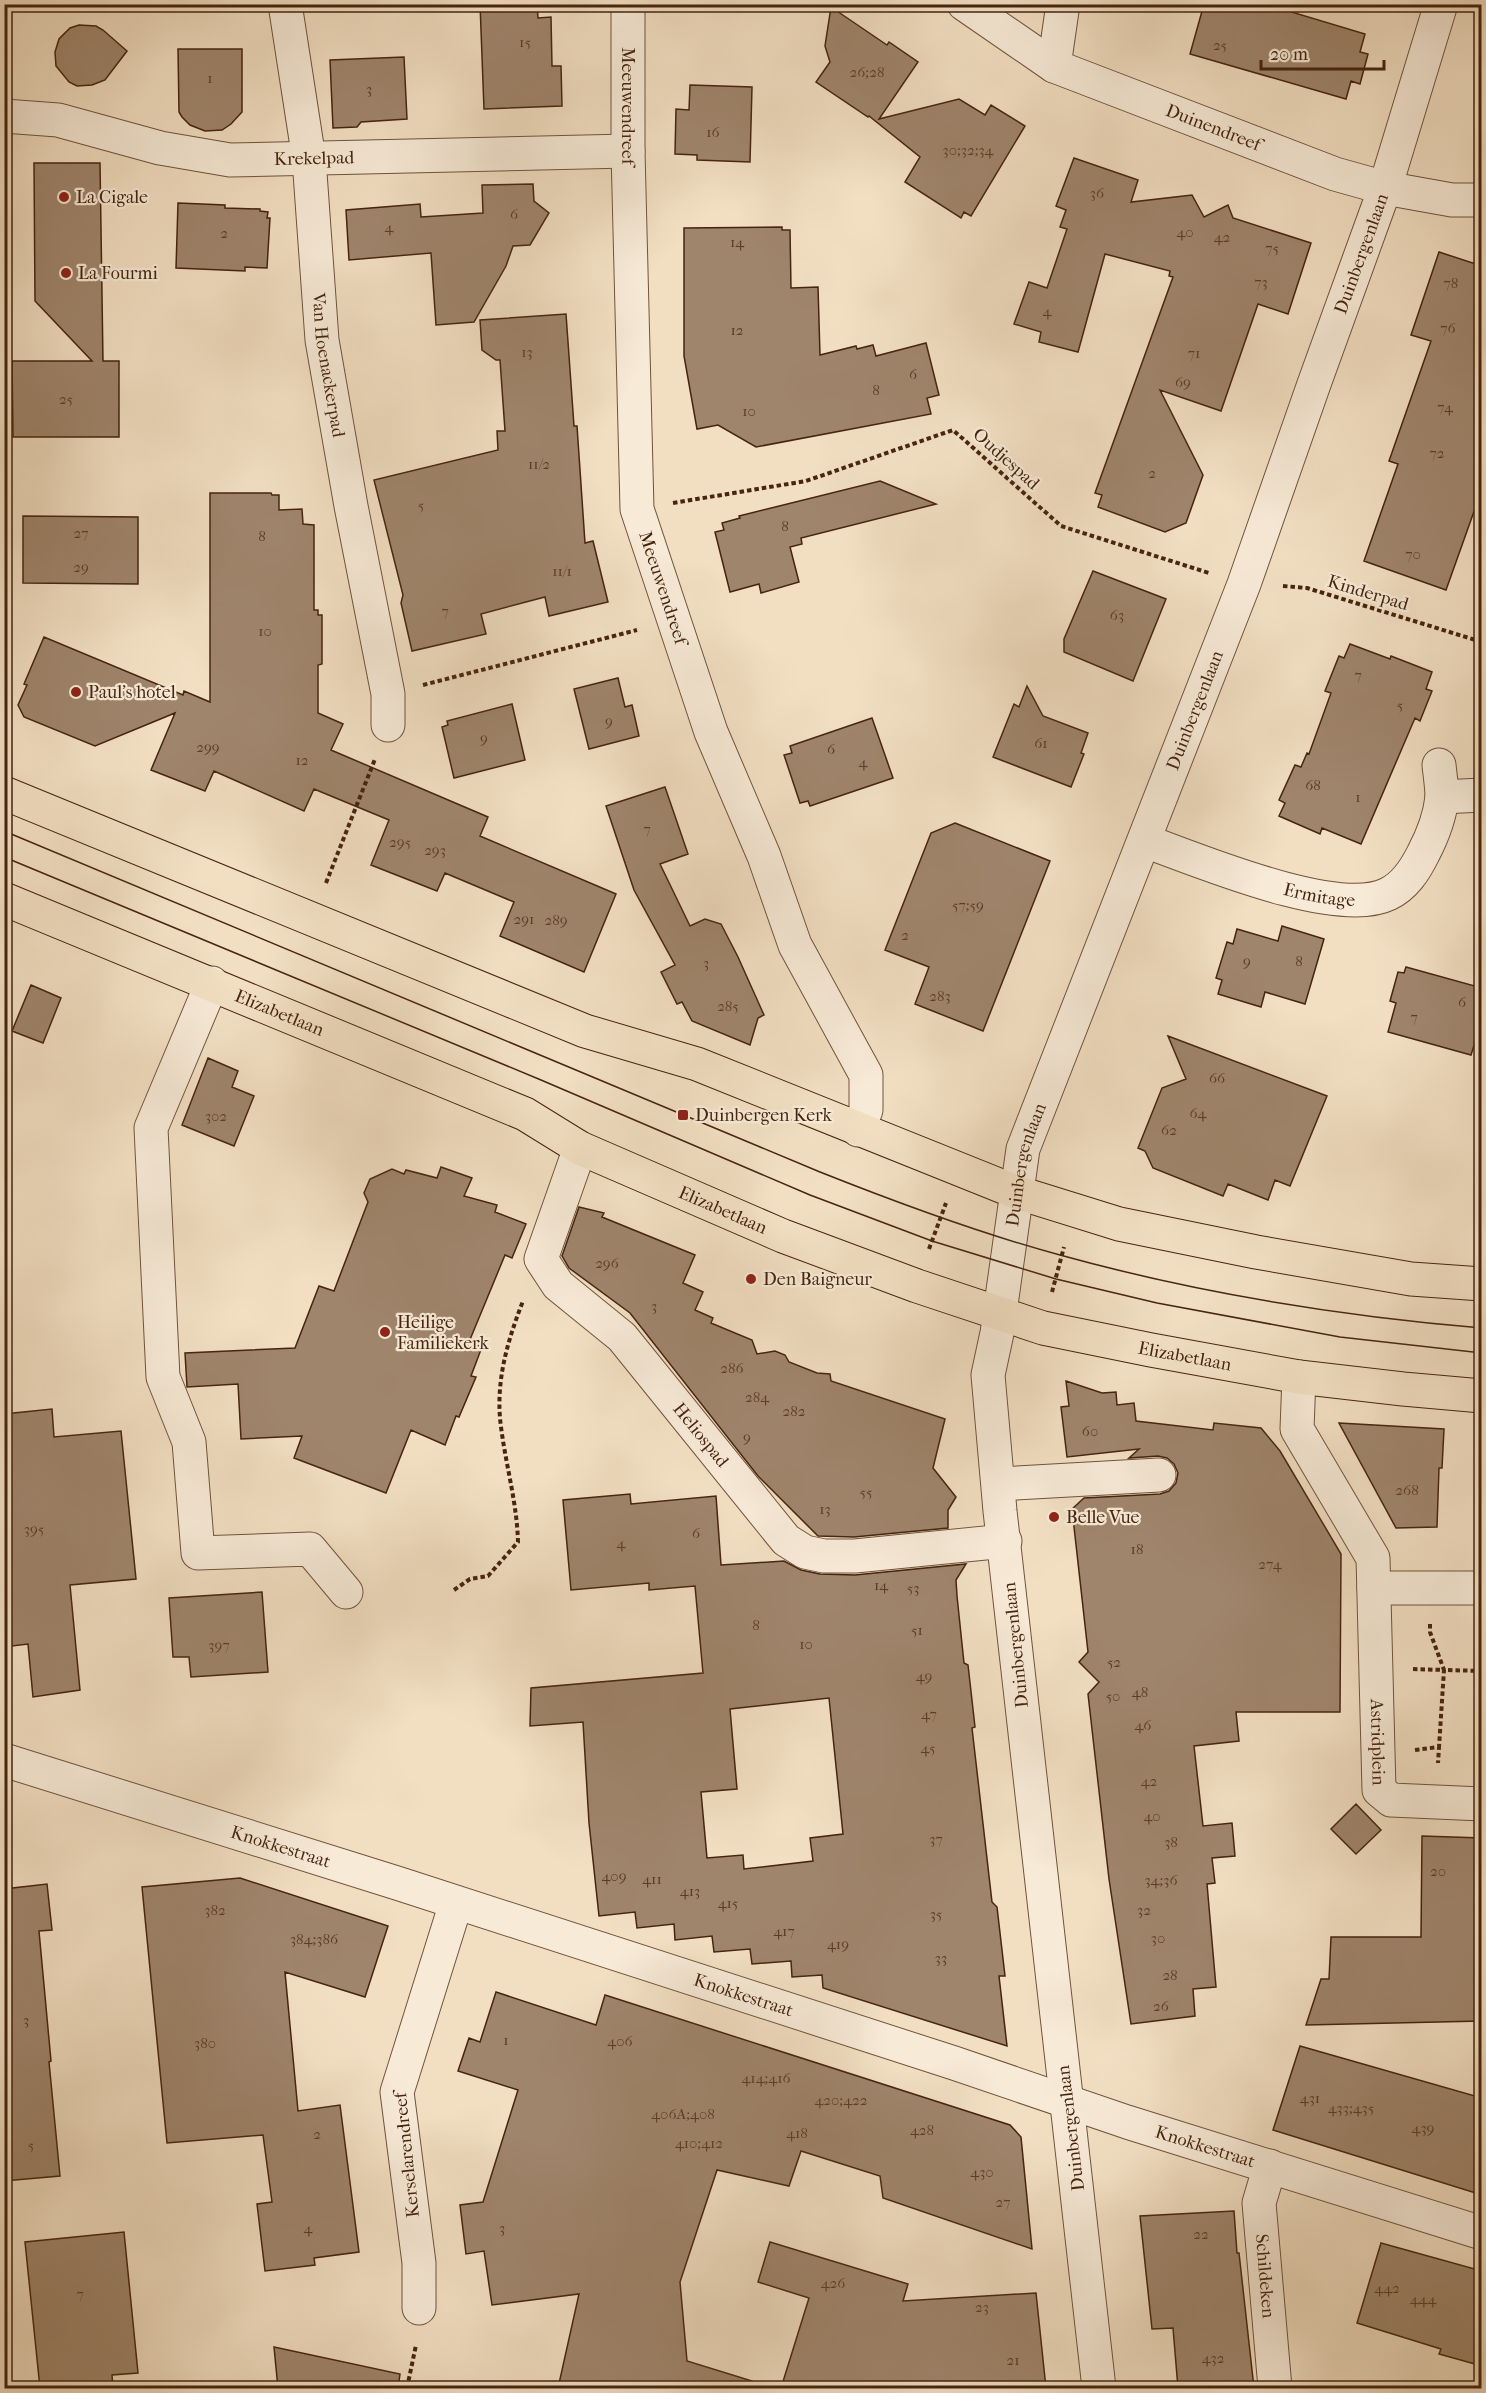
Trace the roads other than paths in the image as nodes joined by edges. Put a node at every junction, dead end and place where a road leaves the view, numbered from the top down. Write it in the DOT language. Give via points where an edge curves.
graph roads {
  1 [pos="285,4"];
  2 [pos="628,4"];
  3 [pos="964,4"];
  4 [pos="1063,4"];
  5 [pos="1441,4"];
  6 [pos="1054,66"];
  7 [pos="4,116"];
  8 [pos="628,151"];
  9 [pos="309,159"];
  10 [pos="1385,188"];
  11 [pos="1482,200"];
  12 [pos="388,709"];
  13 [pos="1439,765"];
  14 [pos="4,793"];
  15 [pos="1482,795"];
  16 [pos="1442,797"];
  17 [pos="1145,841"];
  18 [pos="4,899"];
  19 [pos="212,983"];
  20 [pos="858,1130"];
  21 [pos="580,1148"];
  22 [pos="1016,1192"];
  23 [pos="1482,1284"];
  24 [pos="999,1314"];
  25 [pos="1299,1377"];
  26 [pos="1482,1395"];
  27 [pos="1159,1475"];
  28 [pos="999,1484"];
  29 [pos="1005,1541"];
  30 [pos="1374,1588"];
  31 [pos="1482,1588"];
  32 [pos="346,1592"];
  33 [pos="4,1760"];
  34 [pos="1482,1804"];
  35 [pos="456,1903"];
  36 [pos="1068,2101"];
  37 [pos="1270,2166"];
  38 [pos="1482,2233"];
  39 [pos="419,2308"];
  40 [pos="1099,2388"];
  41 [pos="1275,2388"];
  1 -- 9 [label="street, Van Hoenackerpad"];
  2 -- 8 [label="street, Meeuwendreef"];
  3 -- 6 [label="street, Duinendreef"];
  4 -- 6 [label="street"];
  5 -- 10 [label="street, Duinbergenlaan"];
  6 -- 10 [label="street, Duinendreef" via="1335,174"];
  7 -- 9 [label="street, Krekelpad" via="58,120 160,148 230,160"];
  8 -- 9 [label="street, Krekelpad"];
  8 -- 20 [label="street, Meeuwendreef" via="637,509 711,732 764,856 795,945 866,1075 866,1110"];
  9 -- 12 [label="street, Van Hoenackerpad" via="322,340"];
  10 -- 11 [label="street, Duinendreef" via="1452,200"];
  10 -- 17 [label="street, Duinbergenlaan" via="1244,584"];
  13 -- 16 [label="street, Ermitage"];
  14 -- 20 [label="main road" via="585,1031 697,1064"];
  15 -- 16 [label="street"];
  16 -- 17 [label="street, Ermitage" via="1432,836 1413,873 1387,894 1354,901 1316,898"];
  17 -- 22 [label="street, Duinbergenlaan" via="1023,1149"];
  18 -- 19 [label="main road, Elizabetlaan"];
  19 -- 21 [label="main road, Elizabetlaan" via="525,1114"];
  19 -- 32 [label="street" via="151,1128 163,1377 189,1442 198,1553 310,1549"];
  20 -- 22 [label="main road"];
  21 -- 24 [label="main road, Elizabetlaan" via="783,1236"];
  21 -- 29 [label="street, Heliospad" via="541,1259 558,1285 622,1337 786,1540 805,1552 824,1556"];
  22 -- 23 [label="main road" via="1119,1224 1256,1252 1411,1279"];
  22 -- 24 [label="street, Duinbergenlaan"];
  24 -- 25 [label="main road, Elizabetlaan" via="1043,1328"];
  24 -- 28 [label="street, Duinbergenlaan" via="988,1375"];
  25 -- 26 [label="main road, Elizabetlaan"];
  25 -- 30 [label="street, Astridplein" via="1297,1429 1373,1558"];
  27 -- 28 [label="street"];
  28 -- 29 [label="street, Duinbergenlaan"];
  29 -- 36 [label="street, Duinbergenlaan"];
  30 -- 31 [label="street"];
  30 -- 34 [label="street, Astridplein" via="1379,1790 1391,1800"];
  33 -- 35 [label="street, Knokkestraat"];
  35 -- 36 [label="street, Knokkestraat"];
  35 -- 39 [label="street, Kerselarendreef" via="397,2092 419,2263"];
  36 -- 37 [label="street, Knokkestraat"];
  36 -- 40 [label="street, Duinbergenlaan"];
  37 -- 38 [label="street, Knokkestraat"];
  37 -- 41 [label="street, Schildeken" via="1259,2203"];
}
